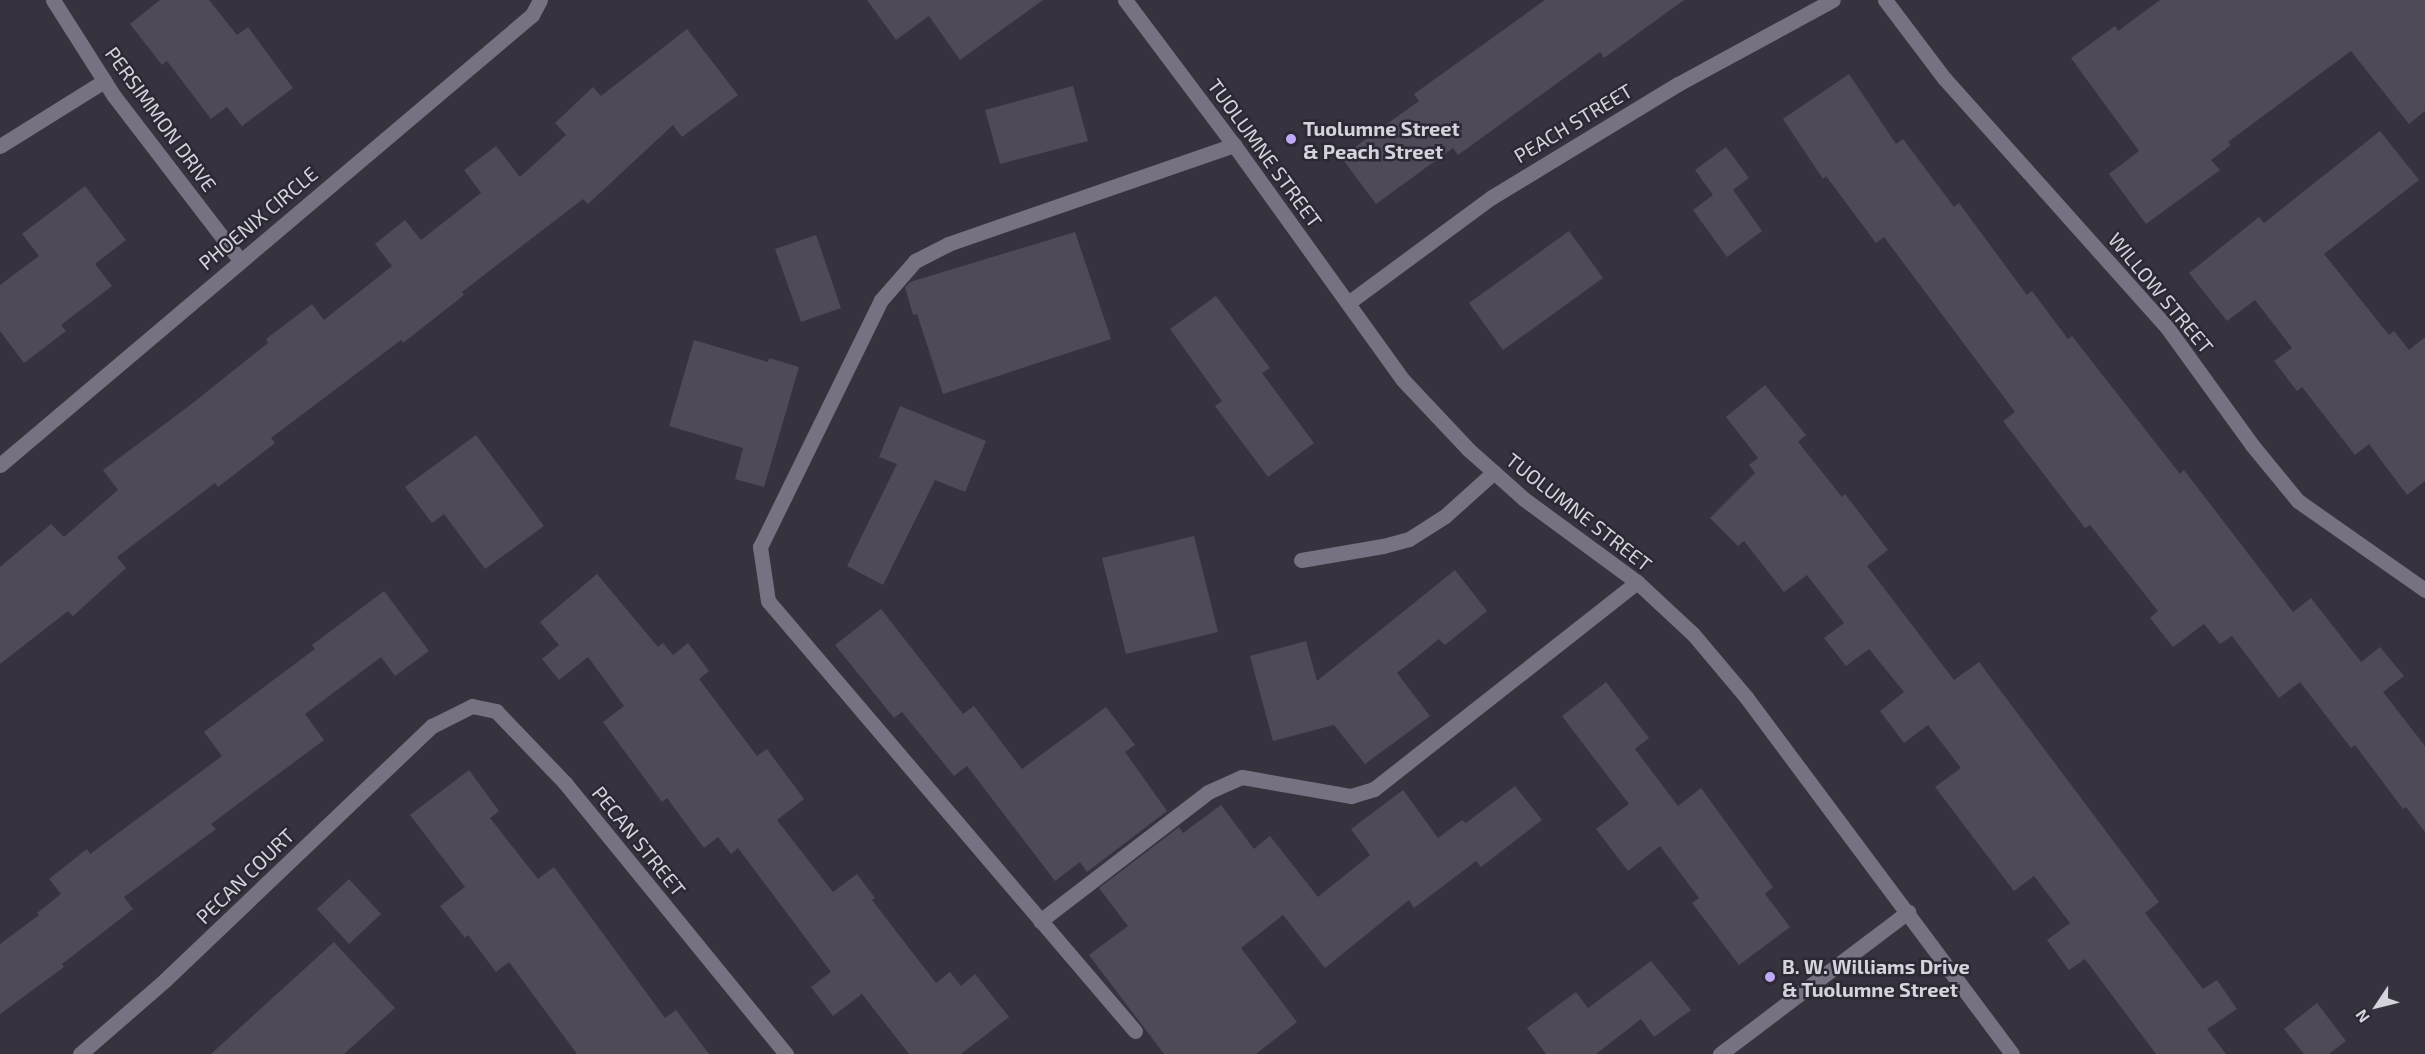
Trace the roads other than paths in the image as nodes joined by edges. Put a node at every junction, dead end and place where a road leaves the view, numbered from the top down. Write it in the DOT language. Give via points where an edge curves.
graph roads {
  1 [pos="53,0"];
  2 [pos="540,0"];
  3 [pos="1125,0"];
  4 [pos="1833,0"];
  5 [pos="1885,0"];
  6 [pos="104,81"];
  7 [pos="1234,145"];
  8 [pos="0,146"];
  9 [pos="240,260"];
  10 [pos="1348,303"];
  11 [pos="0,465"];
  12 [pos="1494,472"];
  13 [pos="1301,560"];
  14 [pos="1637,582"];
  15 [pos="2425,590"];
  16 [pos="435,724"];
  17 [pos="1908,912"];
  18 [pos="1040,921"];
  19 [pos="1135,1031"];
  20 [pos="80,1054"];
  21 [pos="785,1054"];
  22 [pos="1720,1054"];
  23 [pos="2012,1054"];
  1 -- 6 [label="street, PERSIMMON DRIVE"];
  2 -- 9 [label="street, PHOENIX CIRCLE" via="532,15"];
  3 -- 7 [label="street, TUOLUMNE STREET"];
  4 -- 10 [label="street, PEACH STREET" via="1678,84 1492,197"];
  5 -- 15 [label="street, WILLOW STREET" via="1944,78 2166,326 2252,445 2298,501"];
  6 -- 8 [label="street"];
  6 -- 9 [label="street, PERSIMMON DRIVE"];
  7 -- 10 [label="street, TUOLUMNE STREET"];
  7 -- 18 [label="street" via="948,244 915,261 881,300 760,547 768,601"];
  9 -- 11 [label="street, PHOENIX CIRCLE"];
  10 -- 12 [label="street, TUOLUMNE STREET" via="1403,380"];
  12 -- 13 [label="street" via="1445,516 1409,539"];
  12 -- 14 [label="street, TUOLUMNE STREET" via="1524,499"];
  14 -- 17 [label="street, TUOLUMNE STREET" via="1693,634 1746,697"];
  14 -- 18 [label="street" via="1374,789 1351,796 1242,777 1208,792"];
  16 -- 20 [label="street, PECAN COURT" via="165,980"];
  16 -- 21 [label="street, PECAN STREET" via="472,706 496,711 565,783"];
  17 -- 22 [label="street"];
  17 -- 23 [label="street, TUOLUMNE STREET"];
  18 -- 19 [label="street"];
}
